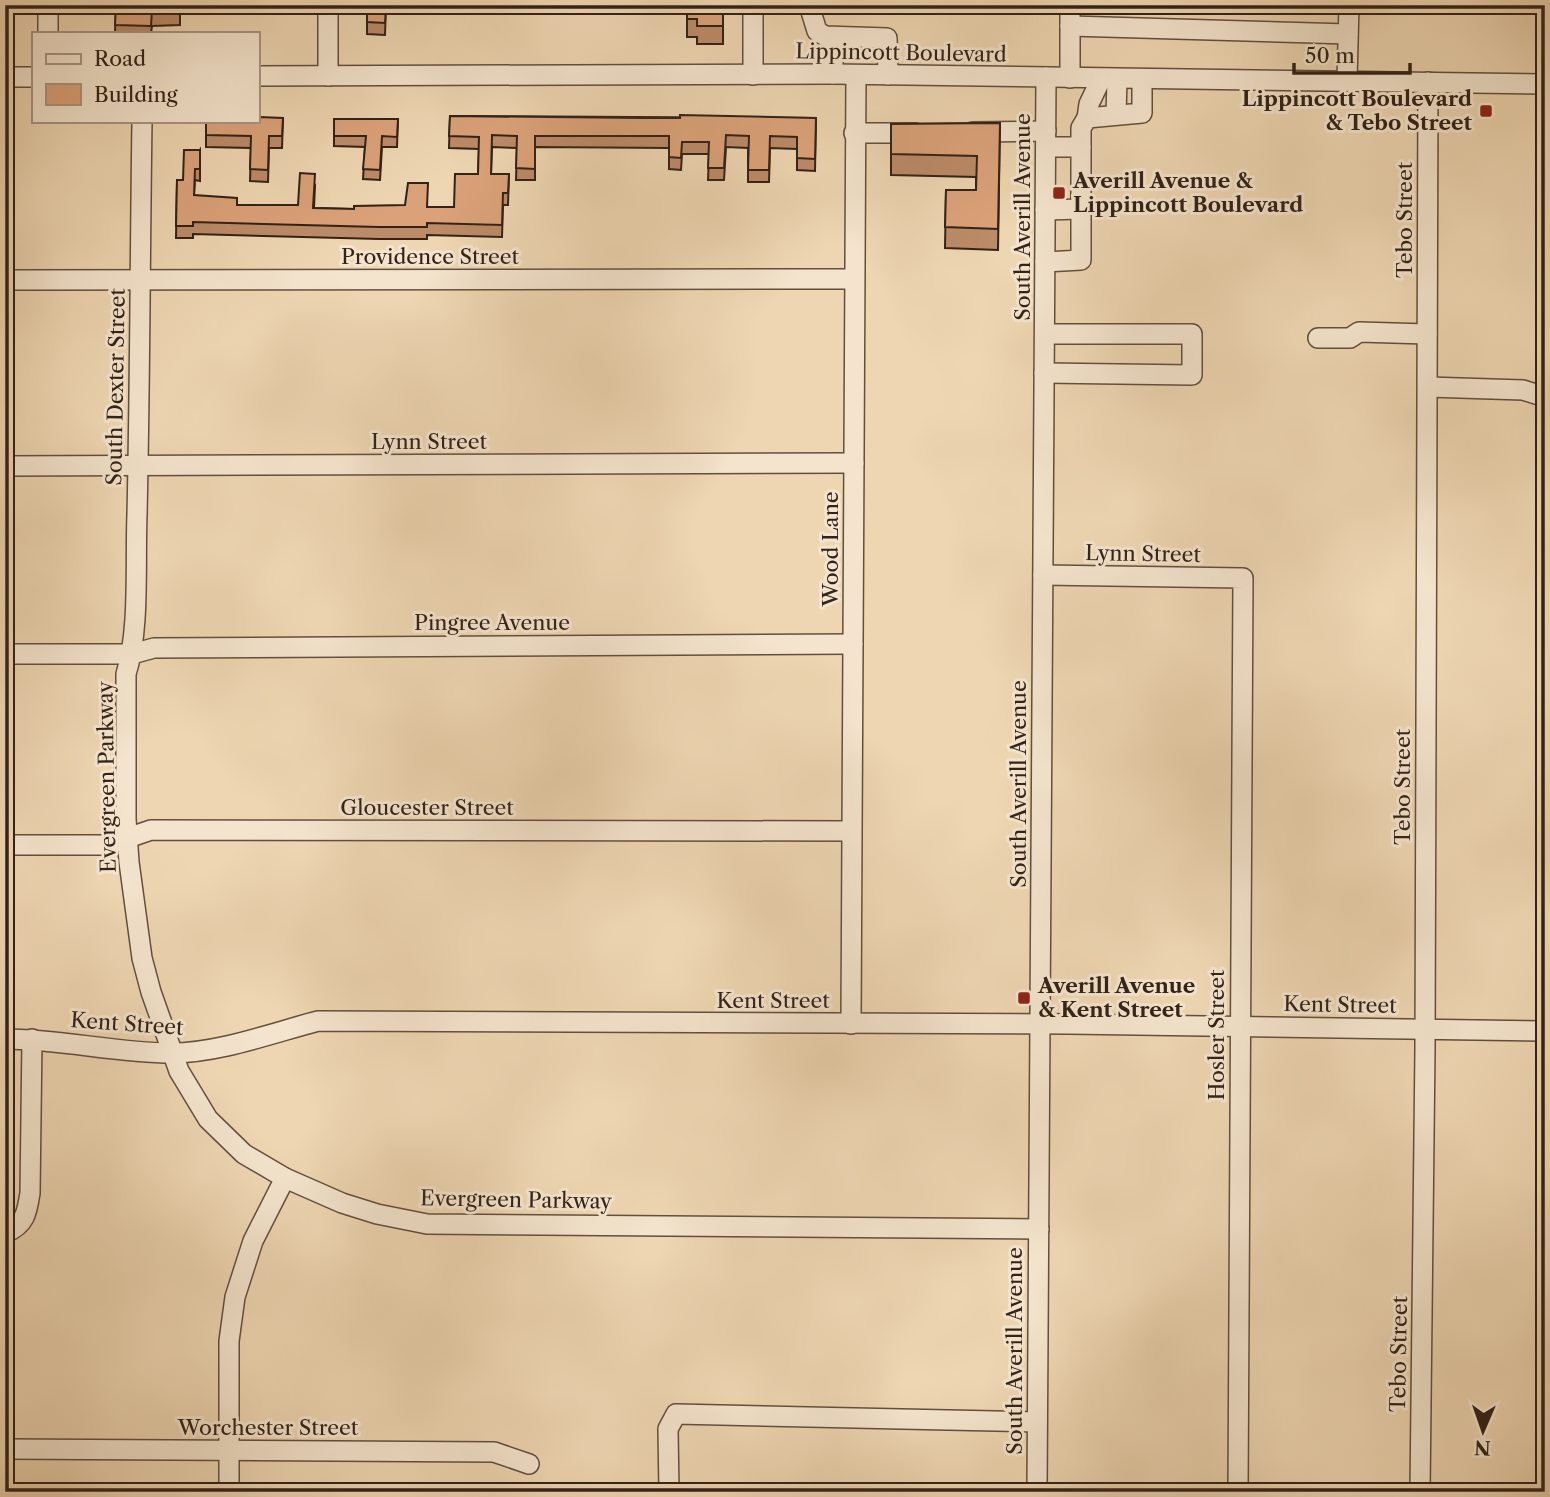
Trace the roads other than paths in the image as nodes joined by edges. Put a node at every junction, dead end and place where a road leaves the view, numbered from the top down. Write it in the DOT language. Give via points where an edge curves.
graph roads {
  1 [pos="48,5"];
  2 [pos="328,5"];
  3 [pos="753,5"];
  4 [pos="810,5"];
  5 [pos="1070,5"];
  6 [pos="1349,5"];
  7 [pos="1070,26"];
  8 [pos="48,32"];
  9 [pos="1348,34"];
  10 [pos="833,37"];
  11 [pos="833,74"];
  12 [pos="753,75"];
  13 [pos="856,75"];
  14 [pos="888,75"];
  15 [pos="259,76"];
  16 [pos="328,76"];
  17 [pos="5,77"];
  18 [pos="32,77"];
  19 [pos="1046,77"];
  20 [pos="1070,78"];
  21 [pos="1109,79"];
  22 [pos="1142,79"];
  23 [pos="1347,80"];
  24 [pos="1428,82"];
  25 [pos="1545,84"];
  26 [pos="1116,114"];
  27 [pos="1087,118"];
  28 [pos="142,122"];
  29 [pos="930,132"];
  30 [pos="957,132"];
  31 [pos="854,133"];
  32 [pos="1046,139"];
  33 [pos="1081,147"];
  34 [pos="1081,209"];
  35 [pos="1045,210"];
  36 [pos="1045,262"];
  37 [pos="855,279"];
  38 [pos="5,280"];
  39 [pos="139,280"];
  40 [pos="1045,334"];
  41 [pos="1427,334"];
  42 [pos="1318,338"];
  43 [pos="1044,373"];
  44 [pos="1427,387"];
  45 [pos="1545,397"];
  46 [pos="854,463"];
  47 [pos="5,466"];
  48 [pos="138,466"];
  49 [pos="1043,575"];
  50 [pos="1243,578"];
  51 [pos="853,644"];
  52 [pos="5,654"];
  53 [pos="132,654"];
  54 [pos="851,831"];
  55 [pos="127,839"];
  56 [pos="5,845"];
  57 [pos="1040,1023"];
  58 [pos="851,1024"];
  59 [pos="1240,1026"];
  60 [pos="1425,1029"];
  61 [pos="1545,1031"];
  62 [pos="5,1039"];
  63 [pos="32,1039"];
  64 [pos="171,1053"];
  65 [pos="285,1178"];
  66 [pos="1039,1229"];
  67 [pos="5,1233"];
  68 [pos="1037,1422"];
  69 [pos="5,1449"];
  70 [pos="230,1450"];
  71 [pos="529,1464"];
  72 [pos="229,1492"];
  73 [pos="669,1492"];
  74 [pos="1037,1492"];
  75 [pos="1238,1492"];
  76 [pos="1420,1492"];
  1 -- 8 [label="street"];
  2 -- 16 [label="street"];
  3 -- 12 [label="street"];
  4 -- 10 [label="street" via="817,31"];
  5 -- 7 [label="street"];
  6 -- 9 [label="street"];
  7 -- 9 [label="street"];
  7 -- 20 [label="street"];
  9 -- 23 [label="street"];
  10 -- 11 [label="street"];
  10 -- 14 [label="street" via="887,38"];
  11 -- 12 [label="street, Lippincott Boulevard"];
  11 -- 13 [label="street, Lippincott Boulevard"];
  12 -- 16 [label="street, Lippincott Boulevard"];
  13 -- 14 [label="street, Lippincott Boulevard"];
  13 -- 31 [label="street, Wood Lane"];
  14 -- 19 [label="street, Lippincott Boulevard"];
  15 -- 16 [label="street, Lippincott Boulevard"];
  17 -- 18 [label="street"];
  19 -- 20 [label="street, Lippincott Boulevard"];
  19 -- 32 [label="street, South Averill Avenue"];
  20 -- 21 [label="street, Lippincott Boulevard"];
  21 -- 22 [label="street, Lippincott Boulevard"];
  21 -- 26 [label="street"];
  21 -- 27 [label="street" via="1089,104"];
  22 -- 23 [label="street, Lippincott Boulevard"];
  22 -- 26 [label="street" via="1142,113"];
  23 -- 24 [label="street, Lippincott Boulevard"];
  24 -- 25 [label="street, Lippincott Boulevard"];
  24 -- 41 [label="street, Tebo Street"];
  26 -- 27 [label="street"];
  27 -- 33 [label="street"];
  28 -- 39 [label="street, South Dexter Street"];
  29 -- 31 [label="street"];
  30 -- 32 [label="street"];
  31 -- 37 [label="street, Wood Lane"];
  32 -- 33 [label="street"];
  32 -- 35 [label="street, South Averill Avenue"];
  33 -- 34 [label="street"];
  34 -- 35 [label="street"];
  34 -- 36 [label="street" via="1081,260"];
  35 -- 36 [label="street, South Averill Avenue"];
  36 -- 40 [label="street, South Averill Avenue"];
  37 -- 39 [label="street, Providence Street"];
  37 -- 46 [label="street, Wood Lane"];
  38 -- 39 [label="street, Providence Street"];
  39 -- 48 [label="street, South Dexter Street"];
  40 -- 43 [label="street, South Averill Avenue"];
  40 -- 43 [label="street" via="1192,334 1192,375"];
  41 -- 42 [label="street" via="1359,332 1350,338"];
  41 -- 44 [label="street, Tebo Street"];
  43 -- 49 [label="street, South Averill Avenue"];
  44 -- 45 [label="street" via="1522,390"];
  44 -- 60 [label="street, Tebo Street"];
  46 -- 48 [label="street, Lynn Street"];
  46 -- 51 [label="street, Wood Lane"];
  47 -- 48 [label="street, Lynn Street"];
  48 -- 53 [label="street, South Dexter Street"];
  49 -- 50 [label="street, Lynn Street"];
  49 -- 57 [label="street, South Averill Avenue"];
  50 -- 59 [label="street, Hosler Street"];
  51 -- 53 [label="street, Pingree Avenue" via="154,648"];
  51 -- 54 [label="street, Wood Lane"];
  52 -- 53 [label="street, Evergreen Parkway"];
  53 -- 55 [label="street, Evergreen Parkway" via="126,674"];
  54 -- 55 [label="street, Gloucester Street" via="151,830"];
  54 -- 58 [label="street, Wood Lane"];
  55 -- 56 [label="street, Gloucester Street" via="107,845"];
  55 -- 64 [label="street, Evergreen Parkway" via="142,958"];
  57 -- 58 [label="street, Kent Street"];
  57 -- 59 [label="street, Kent Street"];
  57 -- 66 [label="street, South Averill Avenue"];
  58 -- 64 [label="street, Kent Street" via="318,1021 205,1050"];
  59 -- 60 [label="street, Kent Street"];
  59 -- 75 [label="street, Hosler Street"];
  60 -- 61 [label="street, Kent Street"];
  60 -- 76 [label="street, Tebo Street"];
  62 -- 63 [label="street, Kent Street"];
  63 -- 64 [label="street, Kent Street"];
  63 -- 67 [label="street" via="30,1193 27,1214 17,1229"];
  64 -- 65 [label="street, Evergreen Parkway" via="208,1119 244,1154"];
  65 -- 66 [label="street, Evergreen Parkway" via="341,1203 427,1224"];
  65 -- 70 [label="street" via="253,1241 235,1297 229,1341"];
  66 -- 68 [label="street, South Averill Avenue"];
  68 -- 73 [label="street" via="676,1414 668,1429"];
  68 -- 74 [label="street, South Averill Avenue"];
  69 -- 70 [label="street, Worchester Street"];
  70 -- 71 [label="street, Worchester Street" via="494,1452"];
  70 -- 72 [label="street"];
}
